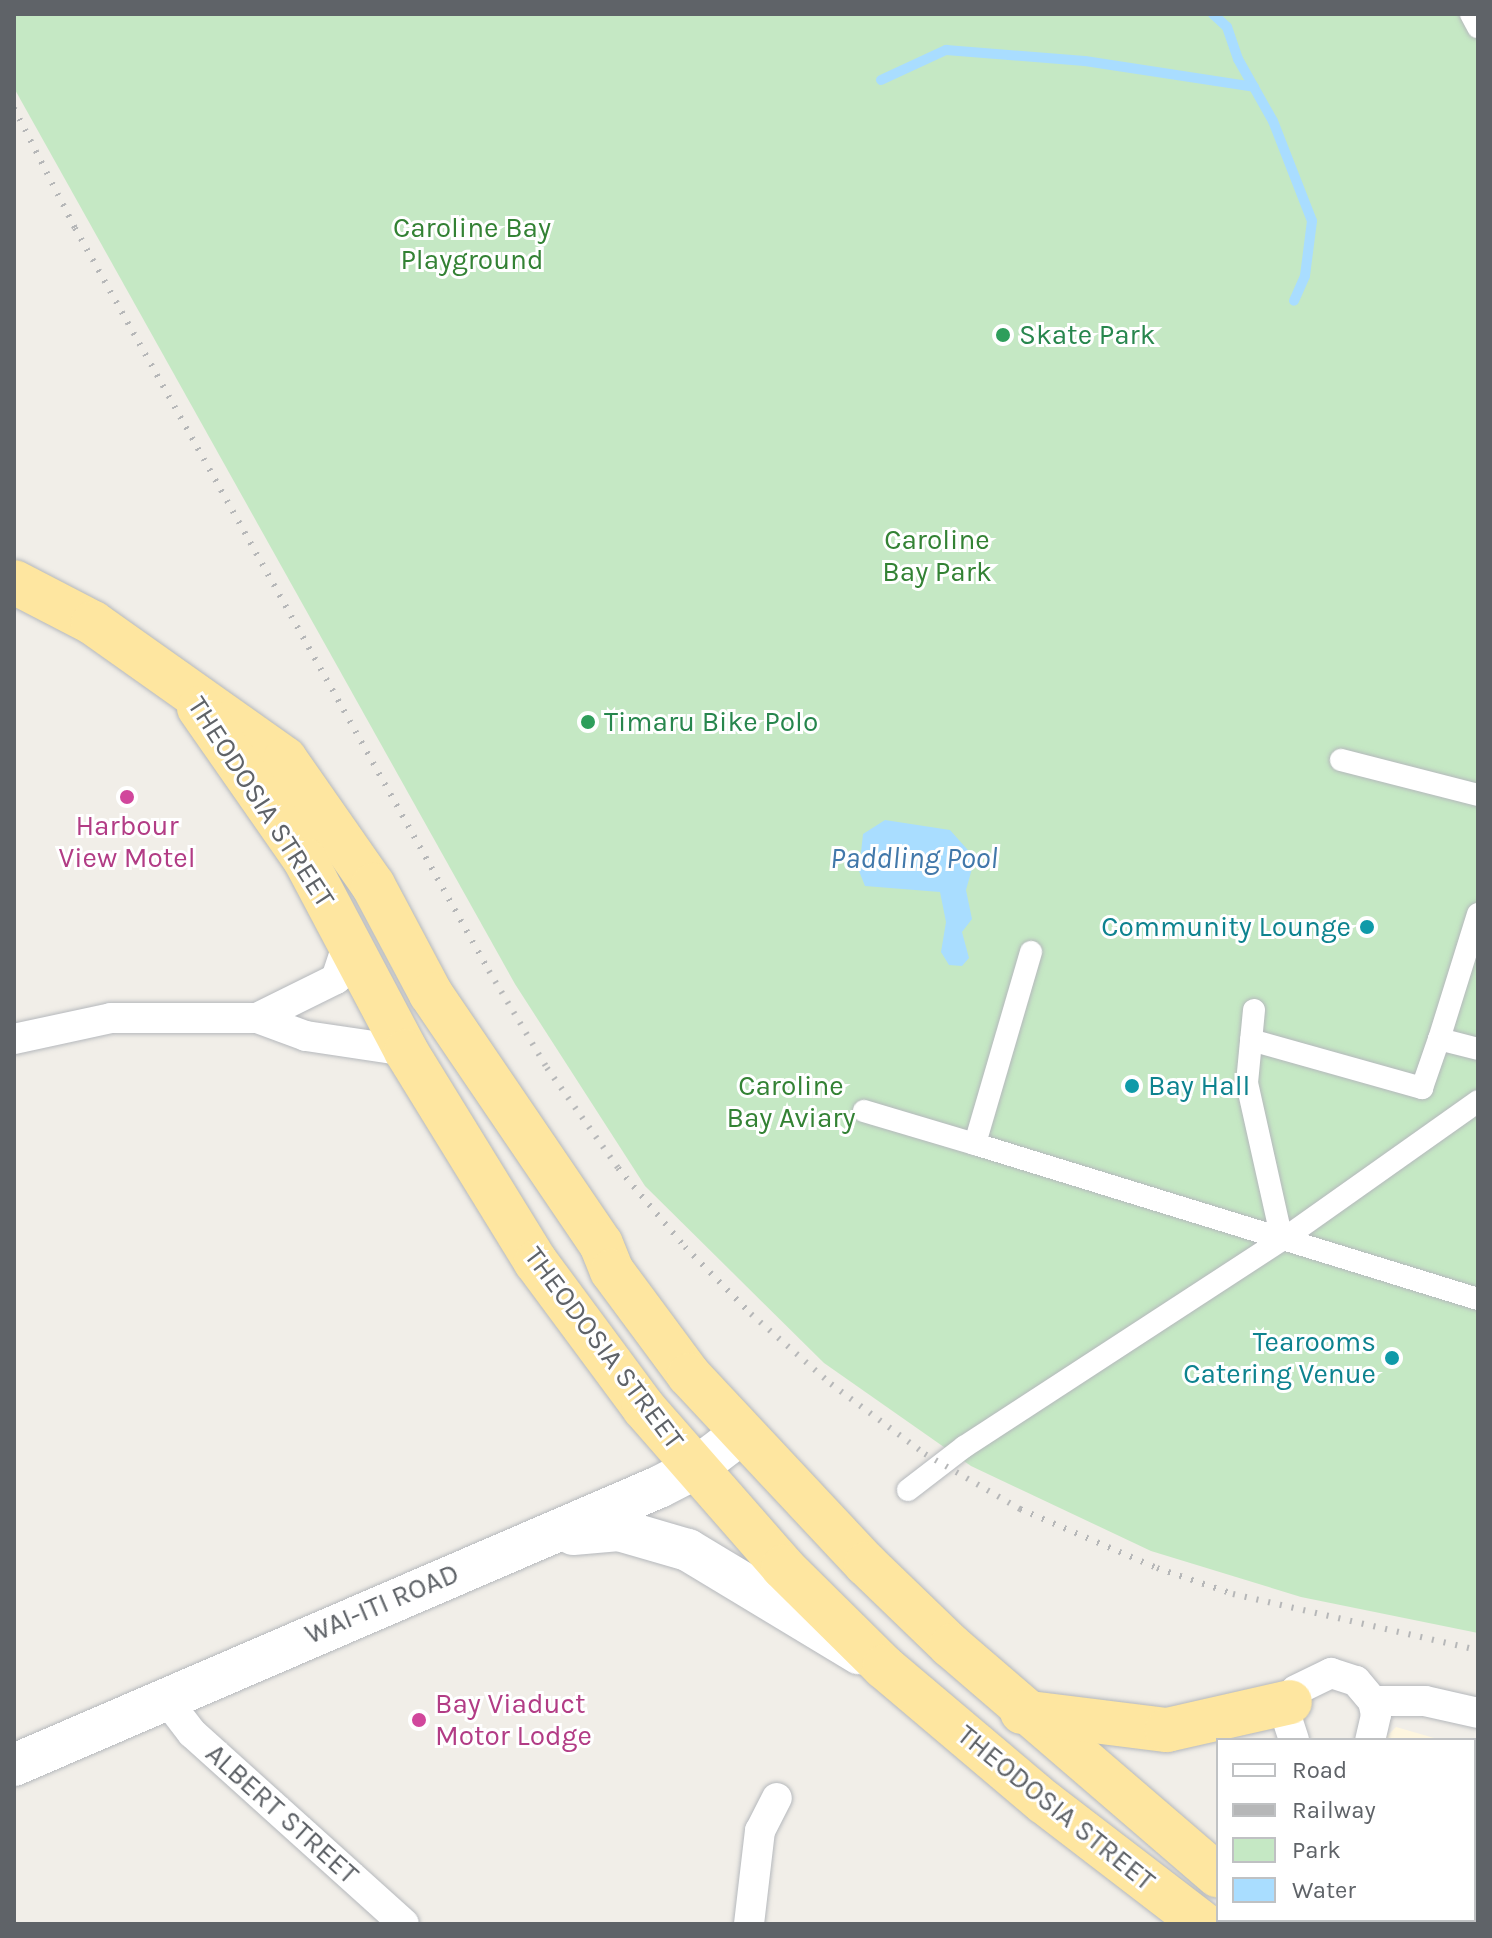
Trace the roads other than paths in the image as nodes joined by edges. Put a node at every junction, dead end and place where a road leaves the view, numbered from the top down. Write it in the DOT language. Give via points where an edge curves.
graph roads {
  1 [pos="1471,14"];
  2 [pos="1478,27"];
  3 [pos="14,582"];
  4 [pos="186,689"];
  5 [pos="1341,760"];
  6 [pos="1478,795"];
  7 [pos="1478,914"];
  8 [pos="349,940"];
  9 [pos="1031,952"];
  10 [pos="1254,1010"];
  11 [pos="257,1018"];
  12 [pos="14,1039"];
  13 [pos="1439,1039"];
  14 [pos="1251,1040"];
  15 [pos="1478,1049"];
  16 [pos="406,1051"];
  17 [pos="1478,1101"];
  18 [pos="864,1111"];
  19 [pos="975,1144"];
  20 [pos="1282,1240"];
  21 [pos="1478,1299"];
  22 [pos="742,1433"];
  23 [pos="696,1468"];
  24 [pos="908,1490"];
  25 [pos="543,1536"];
  26 [pos="884,1667"];
  27 [pos="166,1699"];
  28 [pos="1373,1701"];
  29 [pos="1022,1712"];
  30 [pos="1478,1713"];
  31 [pos="1292,1721"];
  32 [pos="1370,1738"];
  33 [pos="14,1765"];
  34 [pos="777,1798"];
  35 [pos="1216,1874"];
  36 [pos="404,1924"];
  37 [pos="749,1924"];
  38 [pos="1203,1924"];
  1 -- 2 [label="street"];
  3 -- 4 [label="highway" via="93,623"];
  4 -- 8 [label="highway, THEODOSIA STREET" via="298,850"];
  4 -- 22 [label="highway, THEODOSIA STREET" via="285,759 373,885 431,994 601,1244 612,1271 689,1375"];
  5 -- 6 [label="street"];
  7 -- 13 [label="street"];
  8 -- 11 [label="street" via="336,979"];
  8 -- 16 [label="highway, THEODOSIA STREET"];
  9 -- 19 [label="street"];
  10 -- 14 [label="street"];
  11 -- 12 [label="street" via="111,1018"];
  11 -- 16 [label="street" via="306,1036"];
  13 -- 14 [label="street" via="1422,1088"];
  13 -- 15 [label="street"];
  14 -- 20 [label="street" via="1247,1083"];
  16 -- 23 [label="highway, THEODOSIA STREET" via="536,1262 644,1408"];
  17 -- 20 [label="street"];
  18 -- 19 [label="street"];
  19 -- 20 [label="street"];
  20 -- 21 [label="street"];
  20 -- 24 [label="street" via="964,1447"];
  22 -- 23 [label="main road, WAI-ITI ROAD"];
  22 -- 29 [label="highway, THEODOSIA STREET" via="866,1564"];
  23 -- 25 [label="main road, WAI-ITI ROAD"];
  23 -- 26 [label="highway, THEODOSIA STREET" via="783,1567"];
  25 -- 26 [label="main road" via="619,1530 688,1550"];
  25 -- 27 [label="main road, WAI-ITI ROAD"];
  26 -- 38 [label="highway, THEODOSIA STREET" via="1044,1802"];
  27 -- 33 [label="main road, WAI-ITI ROAD"];
  27 -- 36 [label="street, ALBERT STREET" via="192,1733"];
  28 -- 30 [label="street" via="1425,1701"];
  28 -- 31 [label="street" via="1356,1681 1331,1673 1306,1681"];
  28 -- 32 [label="street"];
  29 -- 31 [label="highway" via="1167,1730"];
  29 -- 35 [label="highway, THEODOSIA STREET"];
  34 -- 37 [label="street" via="760,1831"];
}
